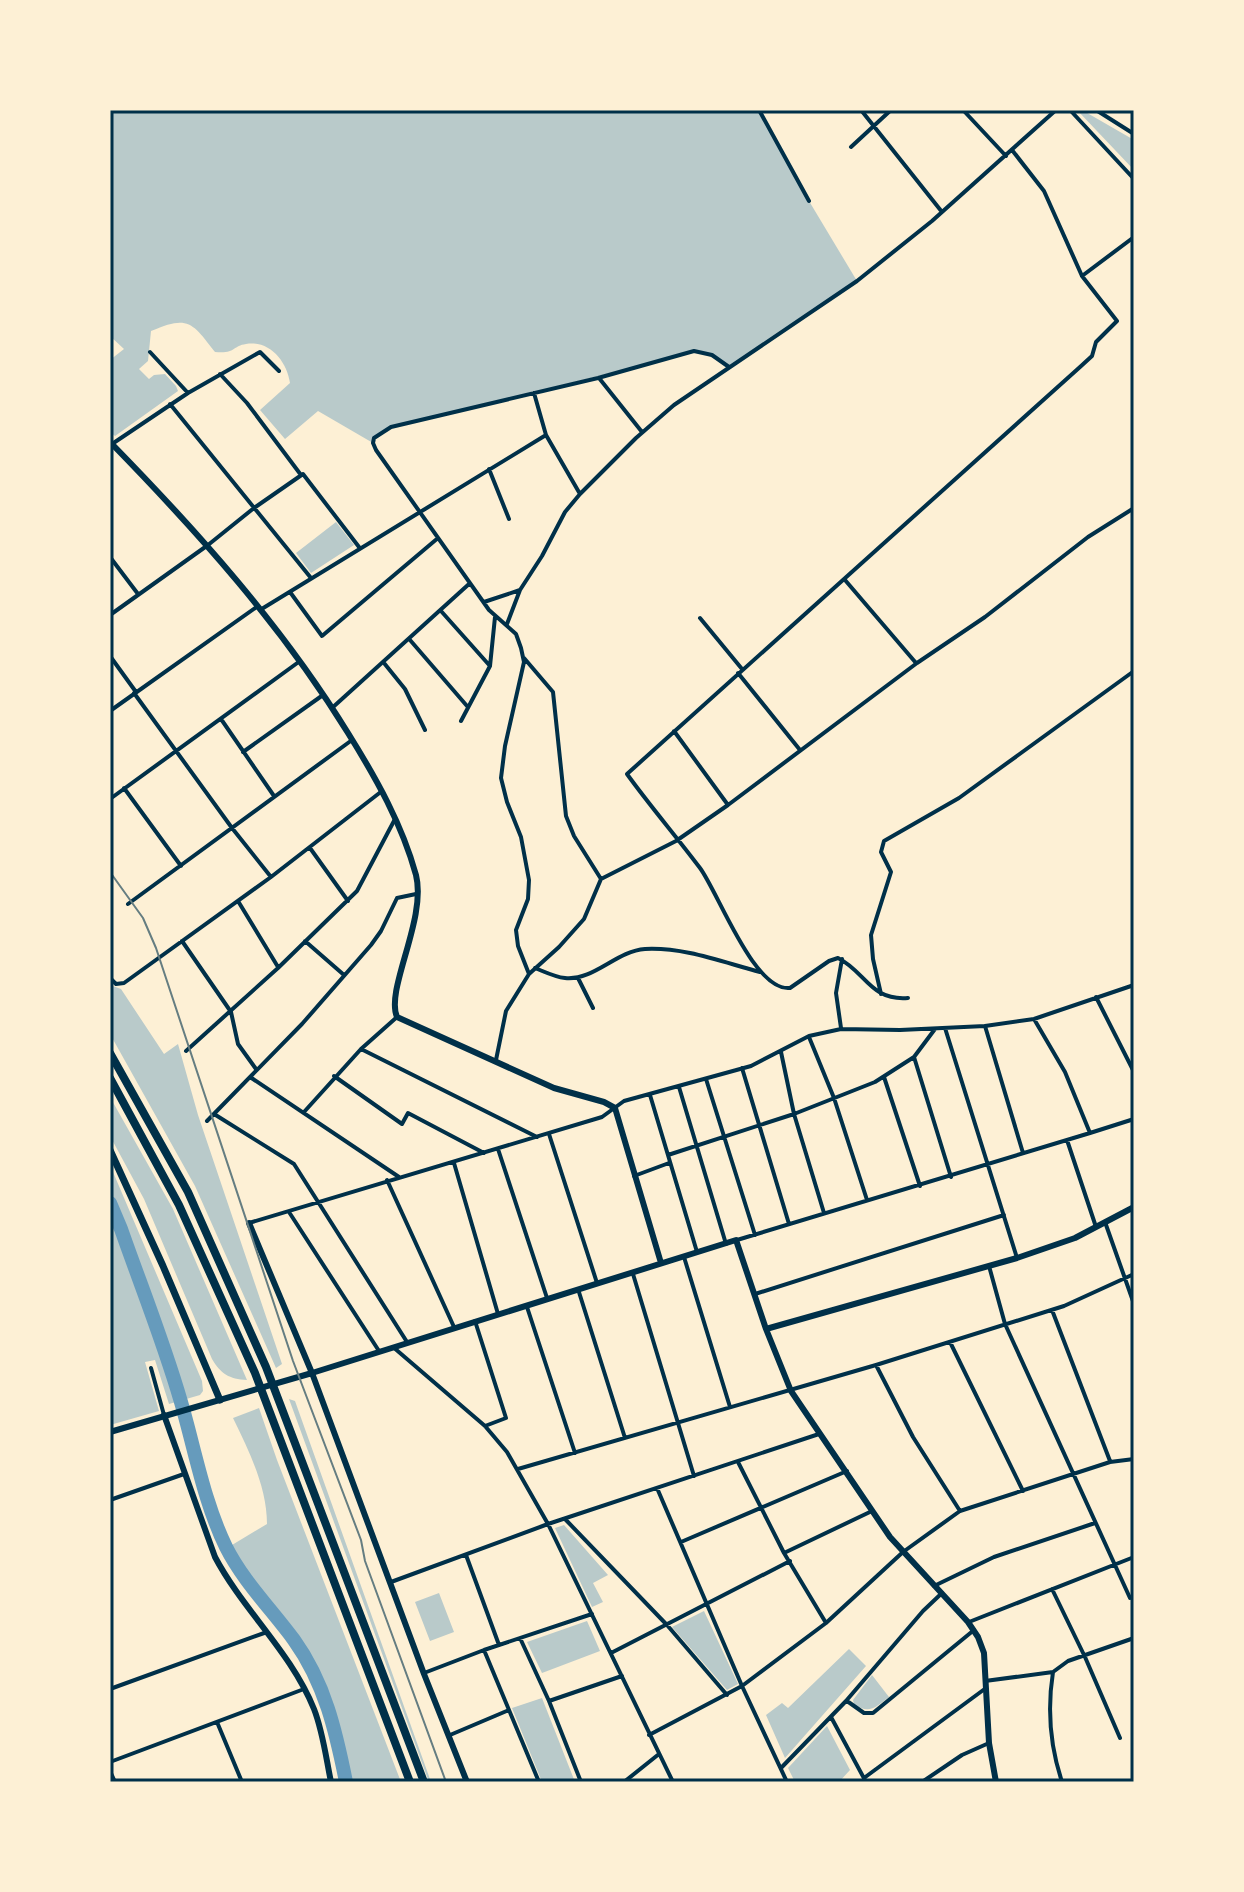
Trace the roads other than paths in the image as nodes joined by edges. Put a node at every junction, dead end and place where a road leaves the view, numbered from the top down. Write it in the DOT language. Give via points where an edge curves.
graph roads {
  1 [pos="759,110"];
  2 [pos="861,110"];
  3 [pos="891,110"];
  4 [pos="963,110"];
  5 [pos="1056,110"];
  6 [pos="1070,110"];
  7 [pos="1096,110"];
  8 [pos="874,126"];
  9 [pos="1134,134"];
  10 [pos="851,147"];
  11 [pos="1012,150"];
  12 [pos="1006,156"];
  13 [pos="1134,179"];
  14 [pos="809,201"];
  15 [pos="942,212"];
  16 [pos="1134,237"];
  17 [pos="1082,276"];
  18 [pos="150,352"];
  19 [pos="729,367"];
  20 [pos="279,371"];
  21 [pos="220,374"];
  22 [pos="598,378"];
  23 [pos="188,393"];
  24 [pos="534,393"];
  25 [pos="170,404"];
  26 [pos="642,432"];
  27 [pos="546,435"];
  28 [pos="111,445"];
  29 [pos="489,469"];
  30 [pos="302,475"];
  31 [pos="580,494"];
  32 [pos="254,508"];
  33 [pos="1134,508"];
  34 [pos="420,510"];
  35 [pos="509,519"];
  36 [pos="438,538"];
  37 [pos="208,545"];
  38 [pos="359,547"];
  39 [pos="110,557"];
  40 [pos="311,578"];
  41 [pos="845,580"];
  42 [pos="469,584"];
  43 [pos="520,590"];
  44 [pos="290,591"];
  45 [pos="138,594"];
  46 [pos="483,602"];
  47 [pos="259,608"];
  48 [pos="441,611"];
  49 [pos="110,615"];
  50 [pos="495,617"];
  51 [pos="700,618"];
  52 [pos="507,624"];
  53 [pos="410,640"];
  54 [pos="110,656"];
  55 [pos="523,656"];
  56 [pos="300,661"];
  57 [pos="384,663"];
  58 [pos="917,663"];
  59 [pos="490,666"];
  60 [pos="740,671"];
  61 [pos="1134,671"];
  62 [pos="135,693"];
  63 [pos="324,695"];
  64 [pos="467,706"];
  65 [pos="332,708"];
  66 [pos="110,711"];
  67 [pos="220,718"];
  68 [pos="461,721"];
  69 [pos="425,730"];
  70 [pos="674,731"];
  71 [pos="352,740"];
  72 [pos="800,750"];
  73 [pos="176,751"];
  74 [pos="243,752"];
  75 [pos="124,788"];
  76 [pos="382,791"];
  77 [pos="274,796"];
  78 [pos="110,799"];
  79 [pos="728,805"];
  80 [pos="395,819"];
  81 [pos="232,828"];
  82 [pos="676,841"];
  83 [pos="310,848"];
  84 [pos="181,866"];
  85 [pos="271,877"];
  86 [pos="601,879"];
  87 [pos="419,894"];
  88 [pos="238,901"];
  89 [pos="348,901"];
  90 [pos="128,904"];
  91 [pos="182,941"];
  92 [pos="305,941"];
  93 [pos="842,959"];
  94 [pos="278,968"];
  95 [pos="535,968"];
  96 [pos="762,972"];
  97 [pos="529,974"];
  98 [pos="344,975"];
  99 [pos="110,978"];
  100 [pos="578,978"];
  101 [pos="1134,985"];
  102 [pos="881,994"];
  103 [pos="1096,997"];
  104 [pos="908,998"];
  105 [pos="593,1008"];
  106 [pos="231,1012"];
  107 [pos="397,1017"];
  108 [pos="1034,1019"];
  109 [pos="985,1026"];
  110 [pos="945,1028"];
  111 [pos="841,1029"];
  112 [pos="935,1029"];
  113 [pos="809,1036"];
  114 [pos="361,1049"];
  115 [pos="186,1051"];
  116 [pos="781,1052"];
  117 [pos="110,1053"];
  118 [pos="914,1057"];
  119 [pos="496,1060"];
  120 [pos="742,1068"];
  121 [pos="256,1070"];
  122 [pos="1134,1072"];
  123 [pos="334,1076"];
  124 [pos="250,1077"];
  125 [pos="884,1077"];
  126 [pos="110,1078"];
  127 [pos="706,1079"];
  128 [pos="679,1087"];
  129 [pos="650,1095"];
  130 [pos="834,1098"];
  131 [pos="615,1108"];
  132 [pos="304,1112"];
  133 [pos="213,1114"];
  134 [pos="794,1114"];
  135 [pos="1134,1119"];
  136 [pos="207,1121"];
  137 [pos="758,1125"];
  138 [pos="1090,1133"];
  139 [pos="549,1134"];
  140 [pos="724,1135"];
  141 [pos="538,1137"];
  142 [pos="1067,1140"];
  143 [pos="696,1146"];
  144 [pos="498,1149"];
  145 [pos="110,1150"];
  146 [pos="486,1153"];
  147 [pos="1023,1153"];
  148 [pos="668,1155"];
  149 [pos="454,1163"];
  150 [pos="670,1163"];
  151 [pos="988,1165"];
  152 [pos="634,1176"];
  153 [pos="399,1177"];
  154 [pos="951,1177"];
  155 [pos="387,1180"];
  156 [pos="920,1186"];
  157 [pos="867,1200"];
  158 [pos="319,1202"];
  159 [pos="1134,1207"];
  160 [pos="289,1212"];
  161 [pos="824,1213"];
  162 [pos="1004,1215"];
  163 [pos="1105,1222"];
  164 [pos="249,1223"];
  165 [pos="789,1224"];
  166 [pos="1096,1227"];
  167 [pos="755,1235"];
  168 [pos="736,1240"];
  169 [pos="726,1244"];
  170 [pos="697,1252"];
  171 [pos="684,1256"];
  172 [pos="1017,1258"];
  173 [pos="661,1263"];
  174 [pos="989,1266"];
  175 [pos="633,1271"];
  176 [pos="1134,1274"];
  177 [pos="1124,1278"];
  178 [pos="597,1283"];
  179 [pos="578,1289"];
  180 [pos="754,1294"];
  181 [pos="547,1298"];
  182 [pos="1134,1304"];
  183 [pos="526,1305"];
  184 [pos="1052,1310"];
  185 [pos="498,1314"];
  186 [pos="475,1321"];
  187 [pos="1005,1324"];
  188 [pos="454,1327"];
  189 [pos="766,1329"];
  190 [pos="407,1342"];
  191 [pos="950,1342"];
  192 [pos="393,1347"];
  193 [pos="379,1351"];
  194 [pos="876,1365"];
  195 [pos="151,1368"];
  196 [pos="312,1373"];
  197 [pos="791,1391"];
  198 [pos="220,1400"];
  199 [pos="730,1407"];
  200 [pos="164,1415"];
  201 [pos="677,1423"];
  202 [pos="485,1426"];
  203 [pos="110,1432"];
  204 [pos="820,1433"];
  205 [pos="625,1438"];
  206 [pos="575,1453"];
  207 [pos="1134,1459"];
  208 [pos="738,1462"];
  209 [pos="1110,1462"];
  210 [pos="518,1469"];
  211 [pos="847,1471"];
  212 [pos="184,1474"];
  213 [pos="1074,1474"];
  214 [pos="694,1476"];
  215 [pos="657,1488"];
  216 [pos="1023,1491"];
  217 [pos="110,1500"];
  218 [pos="761,1509"];
  219 [pos="872,1511"];
  220 [pos="960,1511"];
  221 [pos="565,1519"];
  222 [pos="1095,1523"];
  223 [pos="548,1524"];
  224 [pos="681,1542"];
  225 [pos="903,1552"];
  226 [pos="784,1553"];
  227 [pos="466,1555"];
  228 [pos="1134,1557"];
  229 [pos="790,1561"];
  230 [pos="1114,1564"];
  231 [pos="391,1582"];
  232 [pos="934,1586"];
  233 [pos="1052,1589"];
  234 [pos="942,1593"];
  235 [pos="1130,1598"];
  236 [pos="707,1604"];
  237 [pos="592,1614"];
  238 [pos="968,1622"];
  239 [pos="826,1623"];
  240 [pos="667,1625"];
  241 [pos="974,1630"];
  242 [pos="267,1632"];
  243 [pos="520,1638"];
  244 [pos="1134,1638"];
  245 [pos="499,1645"];
  246 [pos="484,1650"];
  247 [pos="611,1653"];
  248 [pos="1085,1657"];
  249 [pos="1053,1672"];
  250 [pos="424,1674"];
  251 [pos="622,1676"];
  252 [pos="986,1684"];
  253 [pos="742,1686"];
  254 [pos="111,1687"];
  255 [pos="304,1689"];
  256 [pos="727,1695"];
  257 [pos="549,1701"];
  258 [pos="846,1701"];
  259 [pos="509,1710"];
  260 [pos="831,1717"];
  261 [pos="217,1722"];
  262 [pos="450,1735"];
  263 [pos="649,1735"];
  264 [pos="1120,1738"];
  265 [pos="989,1743"];
  266 [pos="659,1754"];
  267 [pos="110,1762"];
  268 [pos="781,1768"];
  269 [pos="110,1771"];
  270 [pos="865,1780"];
  271 [pos="115,1782"];
  272 [pos="242,1782"];
  273 [pos="331,1782"];
  274 [pos="410,1782"];
  275 [pos="424,1782"];
  276 [pos="467,1782"];
  277 [pos="539,1782"];
  278 [pos="581,1782"];
  279 [pos="624,1782"];
  280 [pos="673,1782"];
  281 [pos="787,1782"];
  282 [pos="922,1782"];
  283 [pos="996,1782"];
  284 [pos="1062,1782"];
  1 -- 14 [label="street"];
  2 -- 8 [label="street"];
  3 -- 8 [label="street"];
  4 -- 12 [label="street"];
  5 -- 11 [label="street"];
  6 -- 13 [label="street"];
  7 -- 9 [label="street"];
  8 -- 10 [label="street"];
  8 -- 15 [label="street"];
  11 -- 12 [label="street"];
  11 -- 17 [label="street" via="1044,191"];
  12 -- 15 [label="street"];
  15 -- 19 [label="street" via="857,281"];
  16 -- 17 [label="street"];
  17 -- 41 [label="street" via="1117,321 1096,342 1092,356"];
  18 -- 23 [label="street"];
  19 -- 22 [label="street" via="694,351"];
  19 -- 26 [label="street"];
  20 -- 21 [label="street" via="260,352"];
  21 -- 23 [label="street"];
  21 -- 30 [label="street"];
  22 -- 24 [label="street"];
  22 -- 26 [label="street"];
  23 -- 25 [label="street"];
  24 -- 27 [label="street"];
  24 -- 34 [label="street" via="391,427 374,438 376,450"];
  25 -- 28 [label="street"];
  25 -- 32 [label="street"];
  26 -- 31 [label="street"];
  27 -- 29 [label="street"];
  27 -- 31 [label="street"];
  28 -- 37 [label="street"];
  29 -- 34 [label="street"];
  29 -- 35 [label="street"];
  30 -- 32 [label="street"];
  30 -- 38 [label="street"];
  31 -- 43 [label="street"];
  32 -- 37 [label="street"];
  32 -- 40 [label="street"];
  33 -- 58 [label="street"];
  34 -- 36 [label="street"];
  34 -- 38 [label="street"];
  36 -- 42 [label="street"];
  36 -- 44 [label="street" via="322,636"];
  37 -- 45 [label="street"];
  37 -- 47 [label="street"];
  38 -- 40 [label="street"];
  39 -- 45 [label="street"];
  40 -- 44 [label="street"];
  41 -- 58 [label="street"];
  41 -- 60 [label="street"];
  42 -- 46 [label="street"];
  42 -- 48 [label="street"];
  43 -- 46 [label="street"];
  43 -- 52 [label="street"];
  44 -- 47 [label="street"];
  45 -- 49 [label="street"];
  46 -- 50 [label="street"];
  47 -- 56 [label="street"];
  47 -- 62 [label="street"];
  48 -- 53 [label="street"];
  48 -- 59 [label="street"];
  50 -- 52 [label="street"];
  50 -- 59 [label="street"];
  51 -- 60 [label="street"];
  52 -- 55 [label="street"];
  53 -- 57 [label="street"];
  53 -- 64 [label="street"];
  54 -- 62 [label="street"];
  55 -- 86 [label="street" via="553,692 566,816"];
  55 -- 97 [label="street" via="501,778 529,880 516,930"];
  56 -- 63 [label="street"];
  56 -- 67 [label="street"];
  57 -- 65 [label="street"];
  57 -- 69 [label="street" via="405,689"];
  58 -- 72 [label="street"];
  59 -- 64 [label="street"];
  60 -- 70 [label="street"];
  60 -- 72 [label="street"];
  61 -- 102 [label="street" via="959,798 884,841 881,852 891,872 871,943"];
  62 -- 66 [label="street"];
  62 -- 73 [label="street"];
  63 -- 65 [label="street"];
  63 -- 74 [label="street"];
  64 -- 68 [label="street"];
  65 -- 71 [label="street"];
  67 -- 73 [label="street"];
  67 -- 74 [label="street"];
  70 -- 79 [label="street"];
  70 -- 82 [label="street" via="627,774"];
  71 -- 76 [label="street"];
  71 -- 77 [label="street"];
  72 -- 79 [label="street"];
  73 -- 75 [label="street"];
  73 -- 81 [label="street"];
  74 -- 77 [label="street"];
  75 -- 78 [label="street"];
  75 -- 84 [label="street"];
  76 -- 80 [label="street"];
  76 -- 83 [label="street"];
  77 -- 81 [label="street"];
  79 -- 82 [label="street"];
  80 -- 87 [label="street"];
  80 -- 89 [label="street"];
  81 -- 84 [label="street"];
  81 -- 85 [label="street"];
  82 -- 86 [label="street"];
  82 -- 96 [label="street" via="705,875 724,917"];
  83 -- 85 [label="street"];
  83 -- 89 [label="street"];
  84 -- 90 [label="street"];
  85 -- 88 [label="street"];
  86 -- 95 [label="street" via="584,919"];
  87 -- 98 [label="street" via="397,898 378,938"];
  87 -- 107 [label="street" via="394,1003"];
  88 -- 91 [label="street"];
  88 -- 94 [label="street"];
  89 -- 92 [label="street"];
  91 -- 99 [label="street" via="120,985"];
  91 -- 106 [label="street"];
  92 -- 94 [label="street"];
  92 -- 98 [label="street"];
  93 -- 96 [label="street" via="829,961 787,988"];
  93 -- 102 [label="street"];
  93 -- 111 [label="street" via="836,993"];
  94 -- 106 [label="street"];
  95 -- 97 [label="street"];
  95 -- 100 [label="street"];
  96 -- 100 [label="street" via="674,949 641,949"];
  97 -- 119 [label="street" via="506,1011"];
  98 -- 121 [label="street"];
  100 -- 105 [label="street"];
  101 -- 103 [label="street"];
  102 -- 104 [label="street"];
  103 -- 108 [label="street"];
  103 -- 122 [label="street"];
  106 -- 115 [label="street"];
  106 -- 121 [label="street" via="238,1044"];
  107 -- 114 [label="street"];
  107 -- 119 [label="street"];
  108 -- 109 [label="street"];
  108 -- 138 [label="street" via="1065,1072"];
  109 -- 110 [label="street"];
  109 -- 147 [label="street"];
  110 -- 112 [label="street"];
  110 -- 151 [label="street"];
  111 -- 112 [label="street"];
  111 -- 113 [label="street"];
  112 -- 118 [label="street"];
  113 -- 116 [label="street"];
  113 -- 130 [label="street"];
  114 -- 123 [label="street"];
  114 -- 141 [label="street"];
  116 -- 120 [label="street"];
  116 -- 134 [label="street"];
  117 -- 275 [label="highway" via="188,1192 266,1367"];
  118 -- 125 [label="street"];
  118 -- 154 [label="street"];
  119 -- 131 [label="street" via="554,1088"];
  120 -- 127 [label="street"];
  120 -- 137 [label="street"];
  121 -- 124 [label="street"];
  123 -- 132 [label="street"];
  123 -- 146 [label="street" via="402,1124 408,1113"];
  124 -- 132 [label="street"];
  124 -- 133 [label="street"];
  125 -- 130 [label="street"];
  125 -- 156 [label="street"];
  126 -- 274 [label="highway" via="179,1205 255,1373"];
  127 -- 128 [label="street"];
  127 -- 140 [label="street"];
  128 -- 129 [label="street"];
  128 -- 143 [label="street"];
  129 -- 131 [label="street"];
  129 -- 148 [label="street"];
  130 -- 134 [label="street"];
  130 -- 157 [label="street"];
  131 -- 139 [label="street"];
  131 -- 152 [label="street"];
  132 -- 153 [label="street"];
  133 -- 136 [label="street"];
  133 -- 158 [label="street" via="294,1164"];
  134 -- 137 [label="street"];
  134 -- 161 [label="street"];
  135 -- 138 [label="street"];
  137 -- 140 [label="street"];
  137 -- 165 [label="street"];
  138 -- 142 [label="street"];
  139 -- 141 [label="street"];
  139 -- 178 [label="street"];
  140 -- 143 [label="street"];
  140 -- 167 [label="street"];
  141 -- 144 [label="street"];
  142 -- 147 [label="street"];
  142 -- 166 [label="street"];
  143 -- 148 [label="street"];
  143 -- 169 [label="street"];
  144 -- 146 [label="street"];
  144 -- 181 [label="street"];
  145 -- 198 [label="main road"];
  146 -- 149 [label="street"];
  147 -- 151 [label="street"];
  148 -- 150 [label="street"];
  149 -- 153 [label="street"];
  149 -- 185 [label="street"];
  150 -- 152 [label="street"];
  150 -- 170 [label="street"];
  151 -- 154 [label="street"];
  151 -- 162 [label="street"];
  152 -- 173 [label="street"];
  153 -- 155 [label="street"];
  154 -- 156 [label="street"];
  155 -- 158 [label="street"];
  155 -- 188 [label="street"];
  156 -- 157 [label="street"];
  157 -- 161 [label="street"];
  158 -- 160 [label="street"];
  158 -- 190 [label="street"];
  159 -- 163 [label="street"];
  160 -- 164 [label="street"];
  160 -- 193 [label="street"];
  161 -- 165 [label="street"];
  162 -- 172 [label="street"];
  162 -- 180 [label="street"];
  163 -- 166 [label="street"];
  163 -- 177 [label="street"];
  164 -- 196 [label="street"];
  165 -- 167 [label="street"];
  166 -- 172 [label="street"];
  167 -- 168 [label="street"];
  168 -- 169 [label="street"];
  168 -- 180 [label="street"];
  169 -- 170 [label="street"];
  170 -- 171 [label="street"];
  171 -- 173 [label="street"];
  171 -- 199 [label="street"];
  172 -- 174 [label="street"];
  173 -- 175 [label="street"];
  174 -- 187 [label="street"];
  174 -- 189 [label="street"];
  175 -- 178 [label="street"];
  175 -- 201 [label="street"];
  176 -- 177 [label="street"];
  177 -- 182 [label="street"];
  177 -- 184 [label="street"];
  178 -- 179 [label="street"];
  179 -- 181 [label="street"];
  179 -- 205 [label="street"];
  180 -- 189 [label="street"];
  181 -- 183 [label="street"];
  183 -- 185 [label="street"];
  183 -- 206 [label="street"];
  184 -- 187 [label="street"];
  184 -- 209 [label="street"];
  185 -- 186 [label="street"];
  186 -- 188 [label="street"];
  186 -- 202 [label="street" via="506,1418"];
  187 -- 191 [label="street"];
  187 -- 213 [label="street"];
  188 -- 190 [label="street"];
  189 -- 197 [label="street"];
  190 -- 192 [label="street"];
  191 -- 194 [label="street"];
  191 -- 216 [label="street"];
  192 -- 193 [label="street"];
  192 -- 202 [label="street"];
  193 -- 196 [label="street"];
  194 -- 197 [label="street"];
  194 -- 220 [label="street"];
  195 -- 200 [label="street"];
  196 -- 198 [label="street"];
  196 -- 231 [label="street"];
  197 -- 199 [label="street"];
  197 -- 204 [label="street"];
  198 -- 200 [label="street"];
  199 -- 201 [label="street"];
  200 -- 203 [label="street"];
  200 -- 212 [label="street"];
  201 -- 205 [label="street"];
  201 -- 214 [label="street"];
  202 -- 210 [label="street"];
  204 -- 208 [label="street"];
  204 -- 211 [label="street"];
  205 -- 206 [label="street"];
  206 -- 210 [label="street"];
  207 -- 209 [label="street"];
  208 -- 214 [label="street"];
  208 -- 218 [label="street"];
  209 -- 213 [label="street"];
  210 -- 223 [label="street"];
  211 -- 218 [label="street"];
  211 -- 219 [label="street"];
  212 -- 217 [label="street"];
  212 -- 242 [label="street" via="215,1557"];
  213 -- 216 [label="street"];
  213 -- 222 [label="street"];
  214 -- 215 [label="street"];
  215 -- 221 [label="street"];
  215 -- 224 [label="street"];
  216 -- 220 [label="street"];
  218 -- 224 [label="street"];
  218 -- 226 [label="street"];
  219 -- 225 [label="street"];
  219 -- 226 [label="street"];
  220 -- 225 [label="street"];
  221 -- 223 [label="street"];
  221 -- 240 [label="street"];
  222 -- 230 [label="street"];
  222 -- 232 [label="street" via="986,1560"];
  223 -- 227 [label="street"];
  223 -- 237 [label="street"];
  224 -- 236 [label="street"];
  225 -- 232 [label="street"];
  225 -- 239 [label="street"];
  226 -- 229 [label="street"];
  227 -- 231 [label="street"];
  227 -- 245 [label="street"];
  228 -- 230 [label="street"];
  229 -- 236 [label="street"];
  229 -- 239 [label="street"];
  230 -- 233 [label="street"];
  230 -- 235 [label="street"];
  231 -- 250 [label="street"];
  232 -- 234 [label="street"];
  233 -- 238 [label="street"];
  233 -- 248 [label="street"];
  234 -- 238 [label="street"];
  234 -- 258 [label="street"];
  236 -- 240 [label="street"];
  236 -- 253 [label="street"];
  237 -- 243 [label="street"];
  237 -- 247 [label="street"];
  238 -- 241 [label="street"];
  239 -- 253 [label="street"];
  240 -- 247 [label="street"];
  240 -- 256 [label="street"];
  241 -- 252 [label="street" via="984,1653"];
  241 -- 258 [label="street" via="873,1713"];
  242 -- 254 [label="street"];
  242 -- 255 [label="street"];
  243 -- 245 [label="street"];
  243 -- 257 [label="street"];
  244 -- 248 [label="street"];
  245 -- 246 [label="street"];
  246 -- 250 [label="street"];
  246 -- 259 [label="street"];
  247 -- 251 [label="street"];
  248 -- 249 [label="street"];
  248 -- 264 [label="street"];
  249 -- 252 [label="street"];
  249 -- 284 [label="street" via="1049,1720"];
  250 -- 262 [label="street"];
  251 -- 257 [label="street"];
  251 -- 263 [label="street"];
  252 -- 265 [label="street"];
  252 -- 270 [label="street"];
  253 -- 256 [label="street"];
  253 -- 268 [label="street"];
  255 -- 261 [label="street"];
  255 -- 273 [label="street" via="319,1723"];
  256 -- 263 [label="street"];
  257 -- 278 [label="street"];
  258 -- 260 [label="street"];
  259 -- 262 [label="street"];
  259 -- 277 [label="street"];
  260 -- 268 [label="street"];
  260 -- 270 [label="street"];
  261 -- 267 [label="street"];
  261 -- 272 [label="street"];
  262 -- 276 [label="street"];
  263 -- 266 [label="street"];
  265 -- 282 [label="street"];
  265 -- 283 [label="street"];
  266 -- 279 [label="street"];
  266 -- 280 [label="street"];
  268 -- 281 [label="street"];
  269 -- 271 [label="street"];
}
